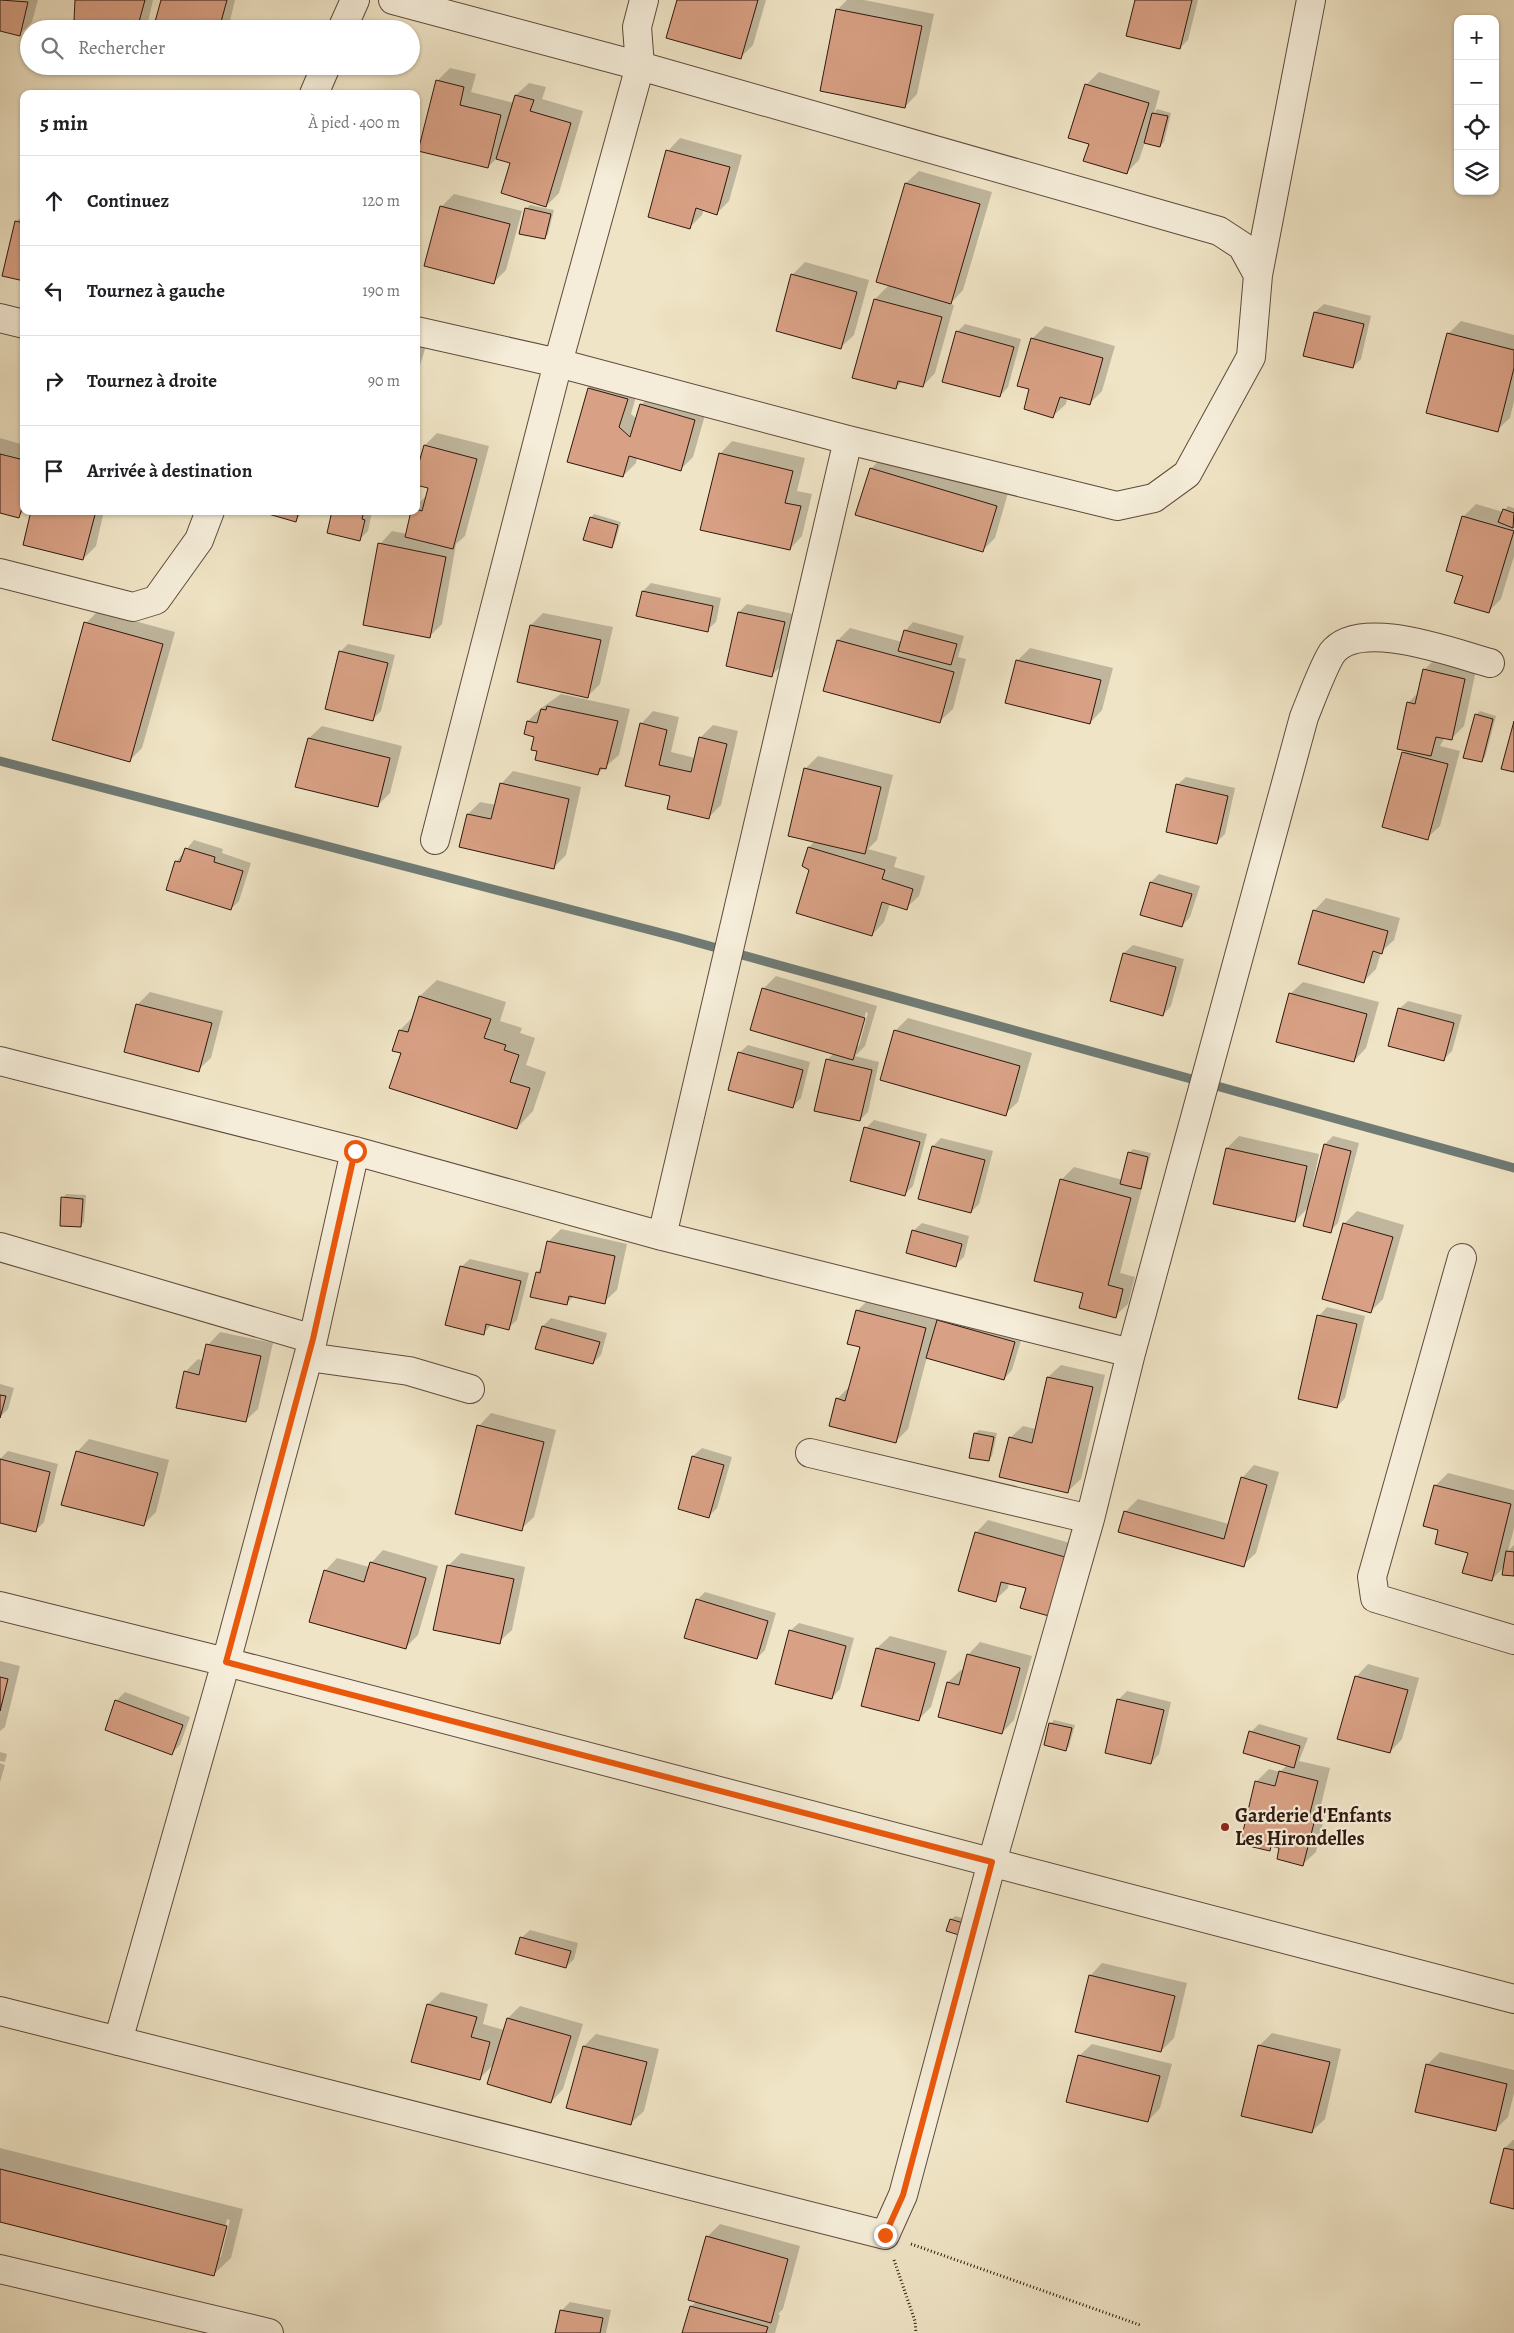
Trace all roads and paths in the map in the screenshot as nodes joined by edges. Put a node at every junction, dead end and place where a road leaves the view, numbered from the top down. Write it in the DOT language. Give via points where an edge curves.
graph roads {
  1 [pos="355,0"];
  2 [pos="393,0"];
  3 [pos="644,0"];
  4 [pos="1311,0"];
  5 [pos="346,20"];
  6 [pos="640,66"];
  7 [pos="322,75"];
  8 [pos="316,90"];
  9 [pos="1258,275"];
  10 [pos="0,318"];
  11 [pos="20,323"];
  12 [pos="420,332"];
  13 [pos="558,363"];
  14 [pos="848,440"];
  15 [pos="208,515"];
  16 [pos="0,573"];
  17 [pos="1490,663"];
  18 [pos="435,840"];
  19 [pos="0,1060"];
  20 [pos="355,1151"];
  21 [pos="662,1236"];
  22 [pos="0,1247"];
  23 [pos="1462,1258"];
  24 [pos="311,1348"];
  25 [pos="1131,1353"];
  26 [pos="470,1389"];
  27 [pos="810,1453"];
  28 [pos="1090,1519"];
  29 [pos="0,1606"];
  30 [pos="1514,1640"];
  31 [pos="226,1662"];
  32 [pos="992,1862"];
  33 [pos="1514,1999"];
  34 [pos="0,2011"];
  35 [pos="118,2041"];
  36 [pos="885,2235"];
  37 [pos="0,2270"];
  38 [pos="1140,2325"];
  39 [pos="269,2333"];
  40 [pos="916,2333"];
  1 -- 5 [label="street"];
  2 -- 6 [label="street"];
  3 -- 6 [label="street" via="637,27"];
  4 -- 9 [label="street"];
  6 -- 9 [label="street" via="1219,231 1242,246"];
  6 -- 13 [label="street"];
  7 -- 8 [label="street"];
  9 -- 14 [label="street" via="1251,357 1187,474 1154,498 1117,506"];
  10 -- 11 [label="street"];
  12 -- 13 [label="street"];
  13 -- 14 [label="street"];
  13 -- 18 [label="street"];
  14 -- 21 [label="street"];
  15 -- 16 [label="street" via="199,540 156,600 133,607"];
  17 -- 25 [label="street" via="1394,638 1356,638 1333,652 1304,716"];
  19 -- 20 [label="street"];
  20 -- 21 [label="street"];
  20 -- 24 [label="street"];
  21 -- 25 [label="street"];
  22 -- 24 [label="street"];
  23 -- 30 [label="street" via="1372,1577 1375,1598"];
  24 -- 26 [label="street"];
  24 -- 31 [label="street"];
  25 -- 28 [label="street"];
  27 -- 28 [label="street"];
  28 -- 32 [label="street"];
  29 -- 31 [label="street"];
  31 -- 32 [label="street"];
  31 -- 35 [label="street"];
  32 -- 33 [label="street"];
  32 -- 36 [label="street" via="903,2195"];
  34 -- 35 [label="street"];
  35 -- 36 [label="street"];
  36 -- 38 [label="path"];
  36 -- 40 [label="path" via="915,2321"];
  37 -- 39 [label="street"];
}
